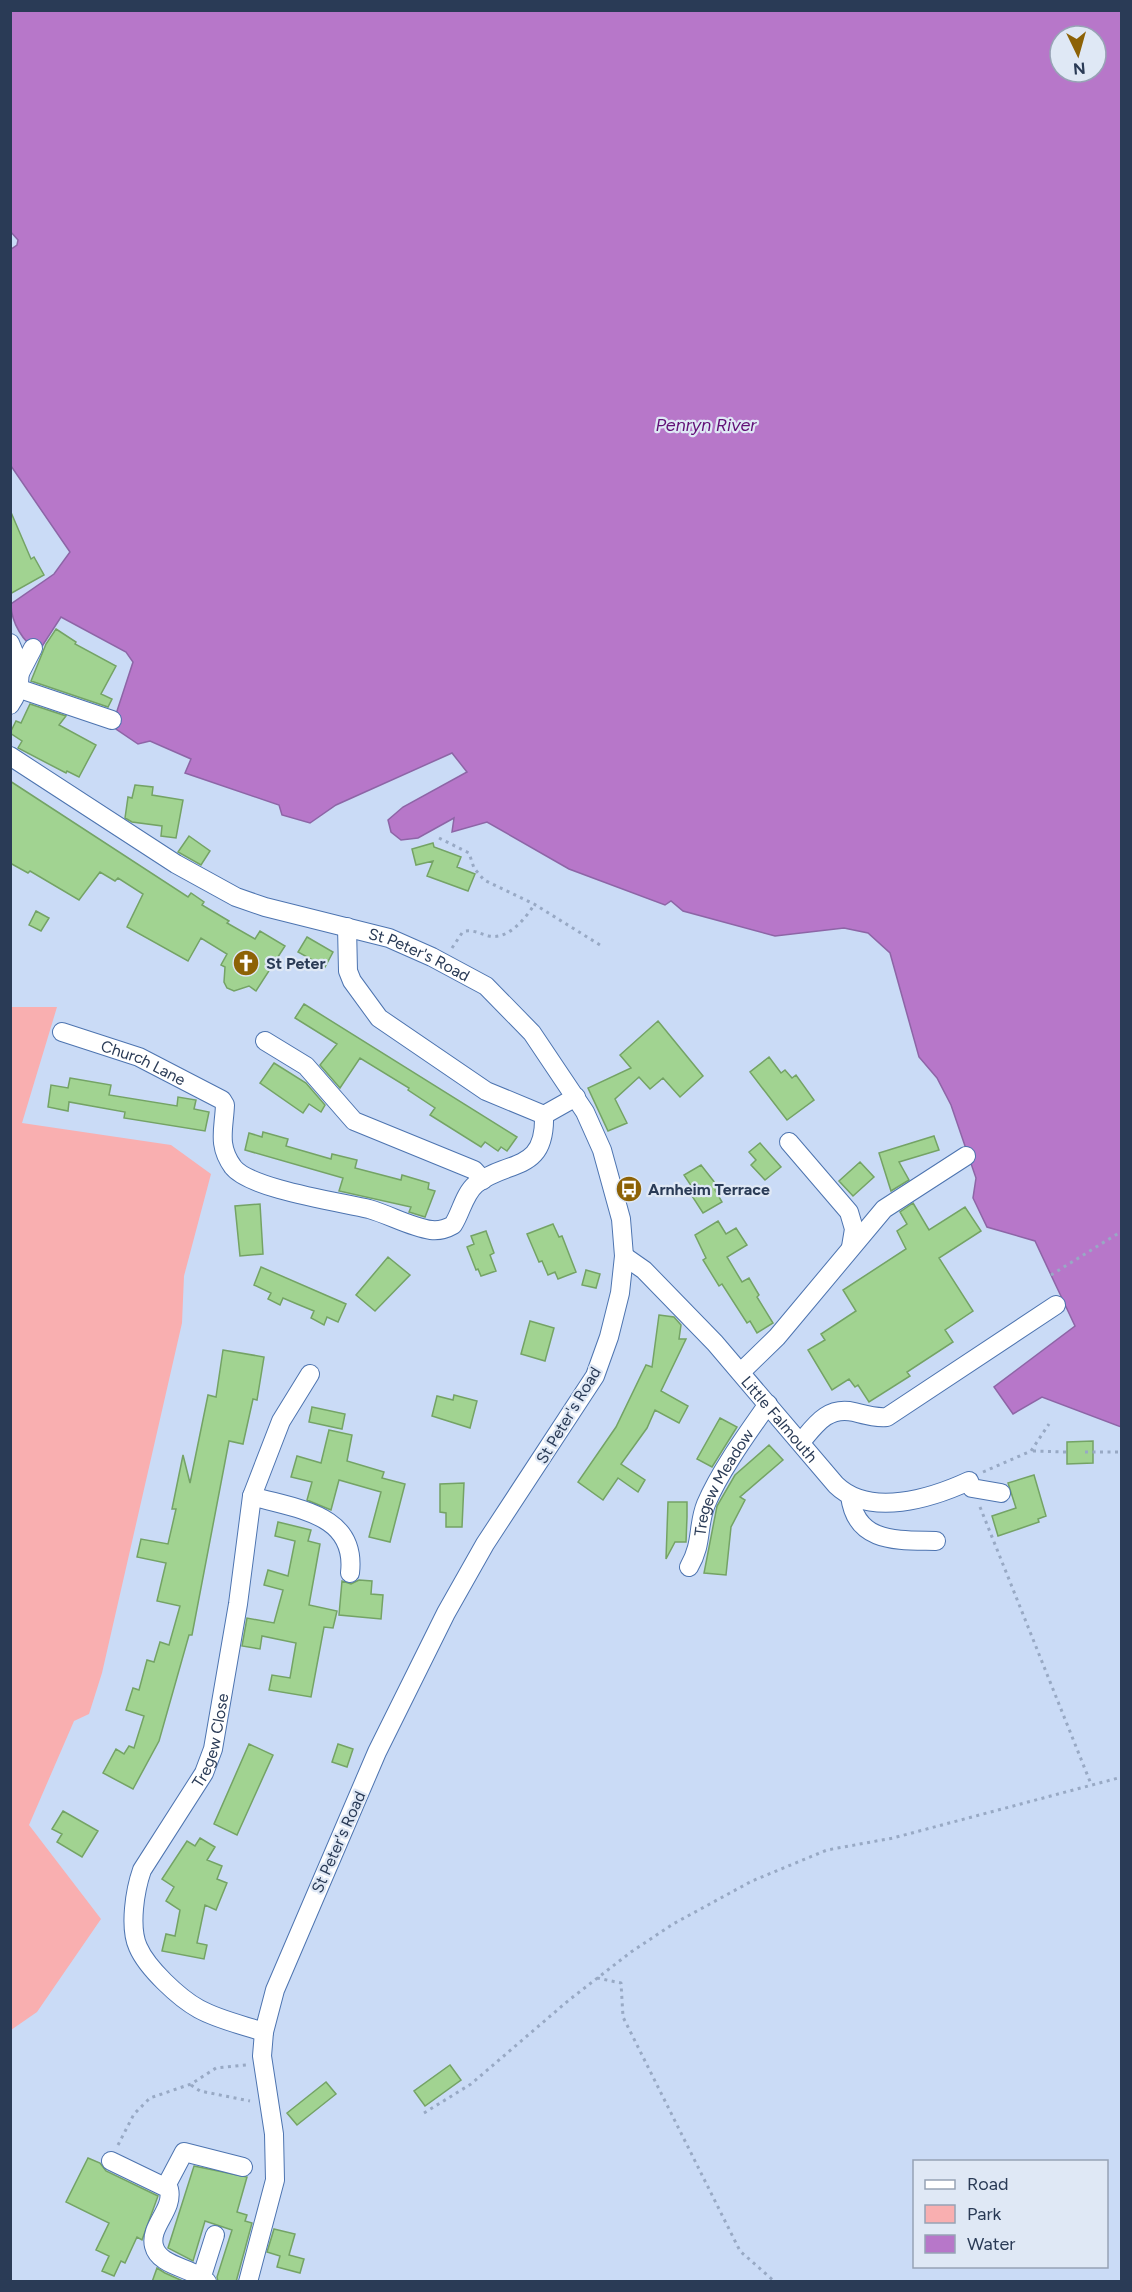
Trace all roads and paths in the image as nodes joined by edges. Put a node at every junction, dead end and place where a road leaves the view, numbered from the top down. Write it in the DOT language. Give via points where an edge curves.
graph roads {
  1 [pos="10,643"];
  2 [pos="33,648"];
  3 [pos="20,681"];
  4 [pos="10,705"];
  5 [pos="112,720"];
  6 [pos="10,756"];
  7 [pos="439,838"];
  8 [pos="534,904"];
  9 [pos="346,927"];
  10 [pos="600,945"];
  11 [pos="444,963"];
  12 [pos="62,1032"];
  13 [pos="265,1041"];
  14 [pos="576,1097"];
  15 [pos="544,1115"];
  16 [pos="789,1142"];
  17 [pos="966,1156"];
  18 [pos="483,1180"];
  19 [pos="1122,1231"];
  20 [pos="851,1246"];
  21 [pos="624,1256"];
  22 [pos="1051,1275"];
  23 [pos="1056,1305"];
  24 [pos="741,1372"];
  25 [pos="310,1374"];
  26 [pos="768,1404"];
  27 [pos="1049,1424"];
  28 [pos="801,1442"];
  29 [pos="1031,1451"];
  30 [pos="1067,1452"];
  31 [pos="1085,1452"];
  32 [pos="1122,1452"];
  33 [pos="970,1484"];
  34 [pos="1001,1493"];
  35 [pos="252,1496"];
  36 [pos="850,1496"];
  37 [pos="936,1541"];
  38 [pos="689,1567"];
  39 [pos="350,1573"];
  40 [pos="1122,1777"];
  41 [pos="1091,1784"];
  42 [pos="597,1978"];
  43 [pos="264,2032"];
  44 [pos="262,2066"];
  45 [pos="191,2085"];
  46 [pos="267,2100"];
  47 [pos="424,2113"];
  48 [pos="111,2161"];
  49 [pos="243,2167"];
  50 [pos="166,2186"];
  51 [pos="215,2235"];
  52 [pos="204,2279"];
  53 [pos="248,2282"];
  54 [pos="775,2282"];
  1 -- 3 [label="street"];
  2 -- 3 [label="street"];
  3 -- 4 [label="street"];
  3 -- 5 [label="street"];
  6 -- 9 [label="street, St Peter's Road" via="224,891 265,907"];
  7 -- 8 [label="path" via="469,853 484,880"];
  8 -- 10 [label="path"];
  8 -- 11 [label="path" via="522,920 501,935 471,930 462,933"];
  9 -- 11 [label="street, St Peter's Road" via="389,938"];
  9 -- 15 [label="street" via="348,970 379,1018 486,1090"];
  11 -- 14 [label="street, St Peter's Road" via="486,986 515,1015"];
  12 -- 18 [label="street, Church Lane" via="139,1056 222,1100 225,1105 221,1137 229,1160 240,1173 259,1181 433,1230 453,1225 471,1190"];
  13 -- 18 [label="street" via="306,1066 354,1121 474,1170"];
  14 -- 15 [label="street"];
  14 -- 21 [label="street, St Peter's Road" via="610,1175 621,1219"];
  15 -- 18 [label="street" via="543,1130 532,1157"];
  16 -- 20 [label="street" via="849,1212 854,1229"];
  17 -- 20 [label="street" via="893,1201"];
  19 -- 22 [label="path"];
  20 -- 24 [label="street" via="777,1337"];
  21 -- 24 [label="street, Little Falmouth" via="658,1283"];
  21 -- 43 [label="street, St Peter's Road" via="615,1317 595,1376 484,1544 425,1654 381,1743 305,1917 275,1990"];
  23 -- 28 [label="street" via="887,1417 830,1412"];
  24 -- 26 [label="street, Little Falmouth"];
  25 -- 35 [label="street, Tregew Close" via="281,1421"];
  26 -- 28 [label="street, Little Falmouth"];
  26 -- 38 [label="street, Tregew Meadow" via="709,1498 700,1544"];
  27 -- 29 [label="path"];
  28 -- 36 [label="street, Little Falmouth"];
  29 -- 30 [label="path"];
  29 -- 33 [label="path" via="993,1466"];
  31 -- 32 [label="path"];
  33 -- 34 [label="street"];
  33 -- 36 [label="street" via="890,1502"];
  33 -- 41 [label="path"];
  35 -- 39 [label="street" via="323,1517 336,1526 349,1549"];
  35 -- 43 [label="street, Tregew Close" via="213,1749 204,1773 142,1870 135,1920 137,1946 171,1988 204,2012"];
  36 -- 37 [label="street" via="852,1510 873,1534 896,1540"];
  40 -- 41 [label="path"];
  41 -- 42 [label="path" via="893,1838 827,1850 752,1881 673,1924"];
  42 -- 47 [label="path" via="471,2084"];
  42 -- 54 [label="path" via="621,1983 623,2017 740,2251"];
  43 -- 44 [label="street, St Peter's Road"];
  44 -- 45 [label="path" via="225,2066"];
  44 -- 46 [label="street, St Peter's Road"];
  45 -- 46 [label="path" via="200,2091 250,2101"];
  45 -- 48 [label="path" via="158,2093 141,2105"];
  46 -- 53 [label="street, St Peter's Road" via="274,2134 275,2180"];
  48 -- 50 [label="street"];
  49 -- 50 [label="street" via="184,2152"];
  50 -- 52 [label="street" via="170,2200 153,2236 155,2249 163,2259"];
  51 -- 52 [label="street"];
}
